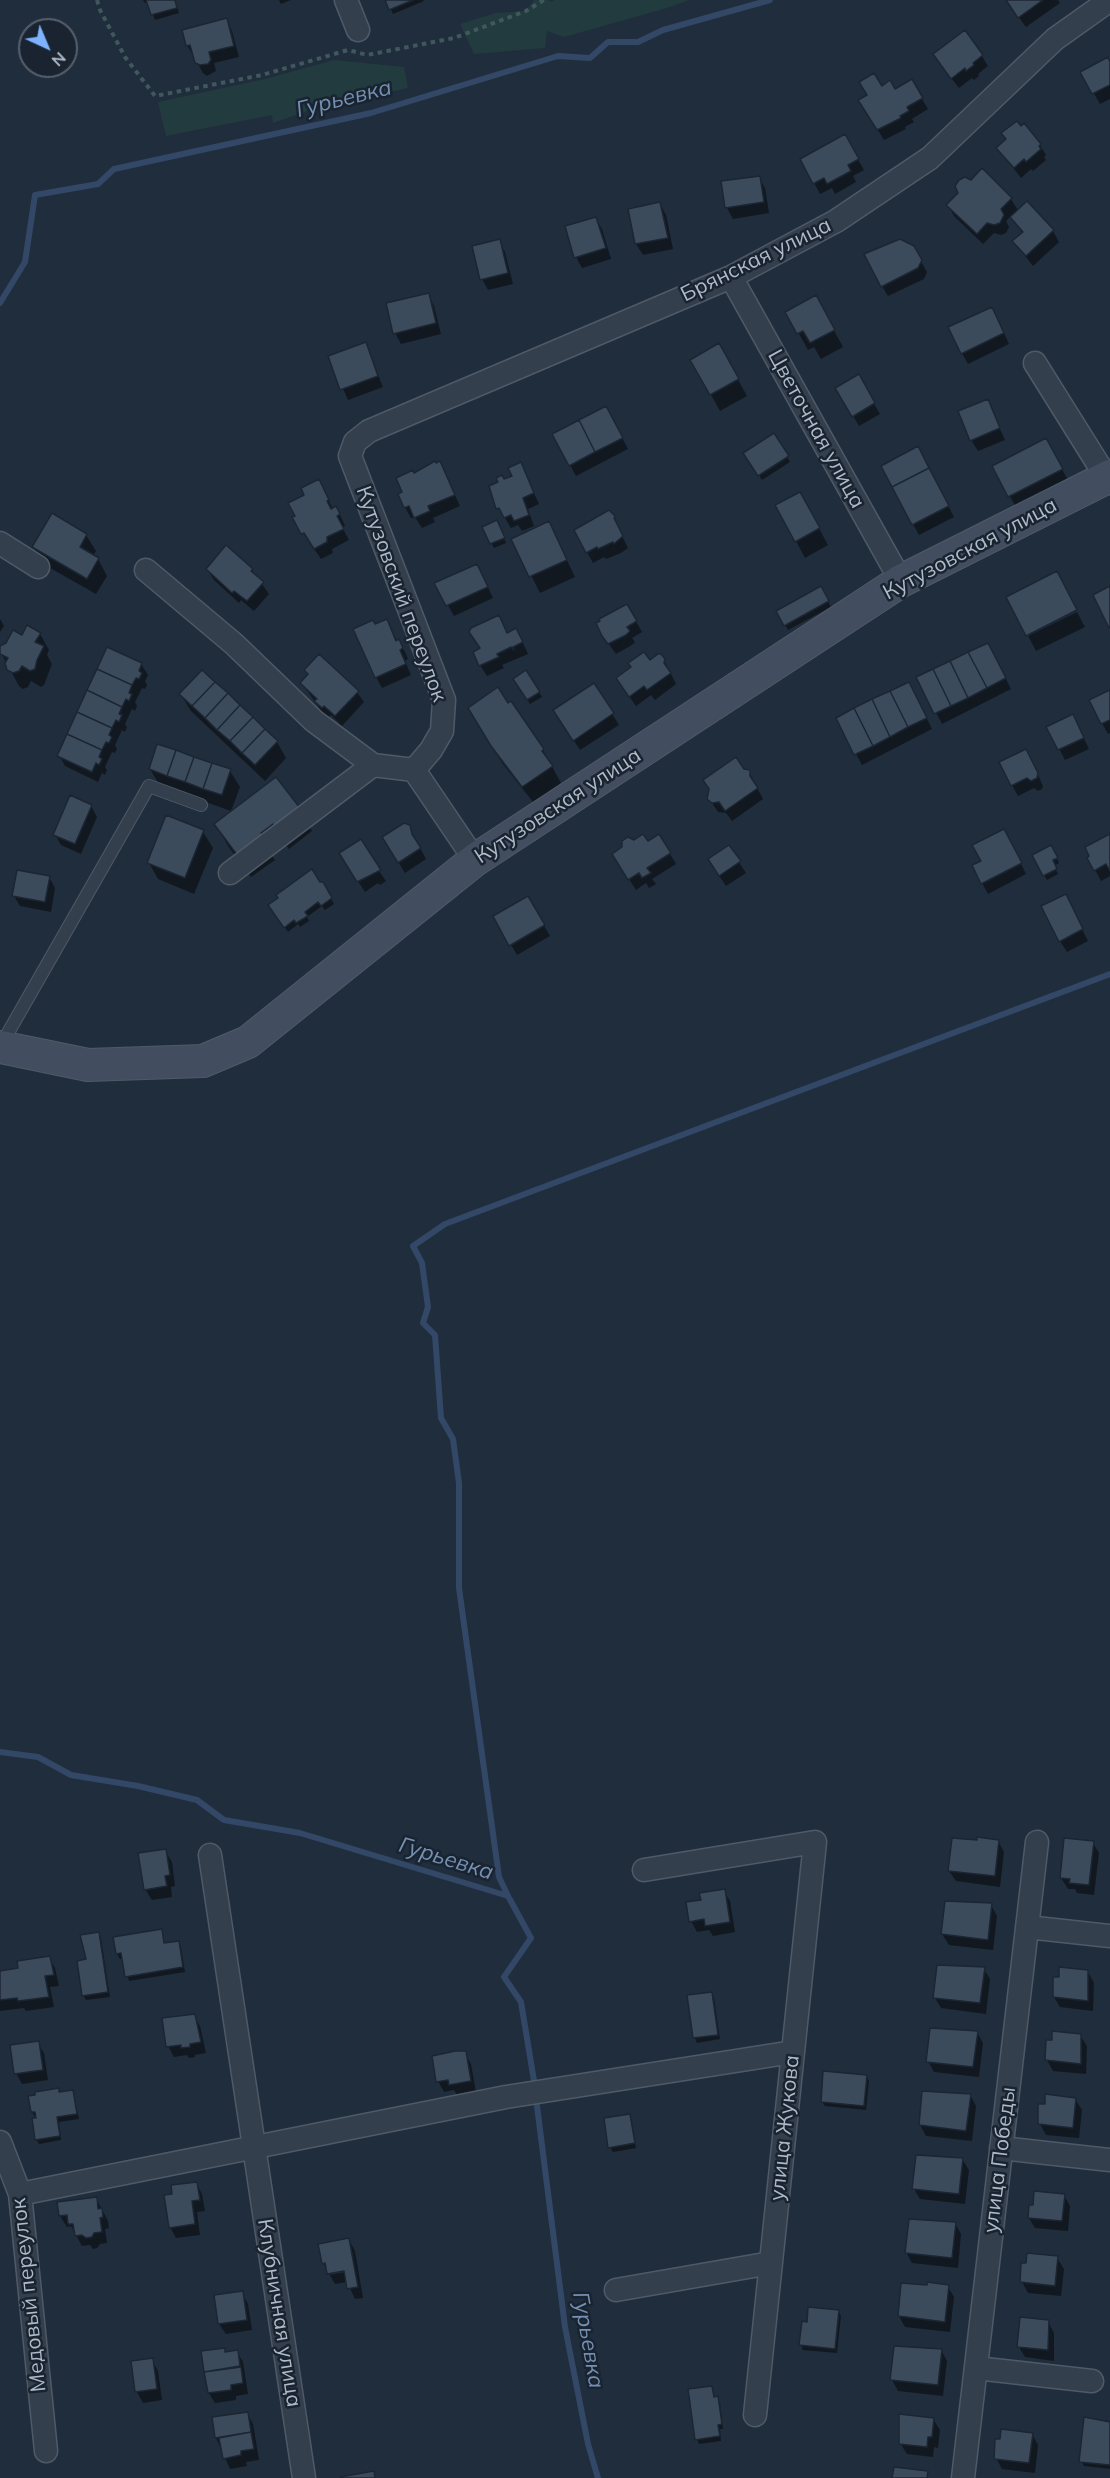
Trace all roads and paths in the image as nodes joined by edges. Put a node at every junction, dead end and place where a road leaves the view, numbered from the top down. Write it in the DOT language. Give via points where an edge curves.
graph roads {
  1 [pos="97,0"];
  2 [pos="346,0"];
  3 [pos="544,0"];
  4 [pos="1110,0"];
  5 [pos="358,30"];
  6 [pos="731,277"];
  7 [pos="1035,363"];
  8 [pos="355,442"];
  9 [pos="1109,479"];
  10 [pos="0,543"];
  11 [pos="38,567"];
  12 [pos="146,570"];
  13 [pos="901,581"];
  14 [pos="373,765"];
  15 [pos="414,770"];
  16 [pos="201,805"];
  17 [pos="476,860"];
  18 [pos="230,873"];
  19 [pos="0,1047"];
  20 [pos="1037,1842"];
  21 [pos="210,1855"];
  22 [pos="644,1870"];
  23 [pos="1027,1927"];
  24 [pos="1110,1936"];
  25 [pos="794,2052"];
  26 [pos="0,2142"];
  27 [pos="1001,2148"];
  28 [pos="1110,2160"];
  29 [pos="20,2194"];
  30 [pos="771,2263"];
  31 [pos="616,2290"];
  32 [pos="976,2368"];
  33 [pos="1092,2381"];
  34 [pos="755,2415"];
  35 [pos="46,2451"];
  36 [pos="304,2478"];
  37 [pos="963,2478"];
  1 -- 3 [label="path" via="125,57 156,96 262,75 348,50 367,55 454,38 526,11"];
  2 -- 5 [label="street"];
  4 -- 6 [label="street, Брянская улица" via="1055,39 930,158 837,221"];
  6 -- 8 [label="street, Брянская улица" via="369,431"];
  6 -- 13 [label="street, Цветочная улица"];
  7 -- 9 [label="street"];
  8 -- 15 [label="street, Кутузовский переулок" via="350,456 444,700 442,731"];
  9 -- 13 [label="street, Кутузовская улица"];
  10 -- 11 [label="street"];
  12 -- 14 [label="street" via="234,644 314,721"];
  13 -- 17 [label="street, Кутузовская улица"];
  14 -- 15 [label="street"];
  14 -- 18 [label="street"];
  15 -- 17 [label="street"];
  16 -- 19 [label="lane" via="149,786"];
  17 -- 19 [label="street, Кутузовская улица" via="248,1042 203,1061 88,1065"];
  20 -- 23 [label="street, улица Победы"];
  21 -- 36 [label="street, Клубничная улица"];
  22 -- 25 [label="street, улица Жукова" via="815,1842"];
  23 -- 24 [label="street"];
  23 -- 27 [label="street, улица Победы"];
  25 -- 29 [label="street" via="506,2097"];
  25 -- 30 [label="street, улица Жукова"];
  26 -- 29 [label="street, Медовый переулок"];
  27 -- 28 [label="street"];
  27 -- 32 [label="street, улица Победы"];
  29 -- 35 [label="street, Медовый переулок"];
  30 -- 31 [label="street"];
  30 -- 34 [label="street, улица Жукова"];
  32 -- 33 [label="street"];
  32 -- 37 [label="street, улица Победы"];
}
